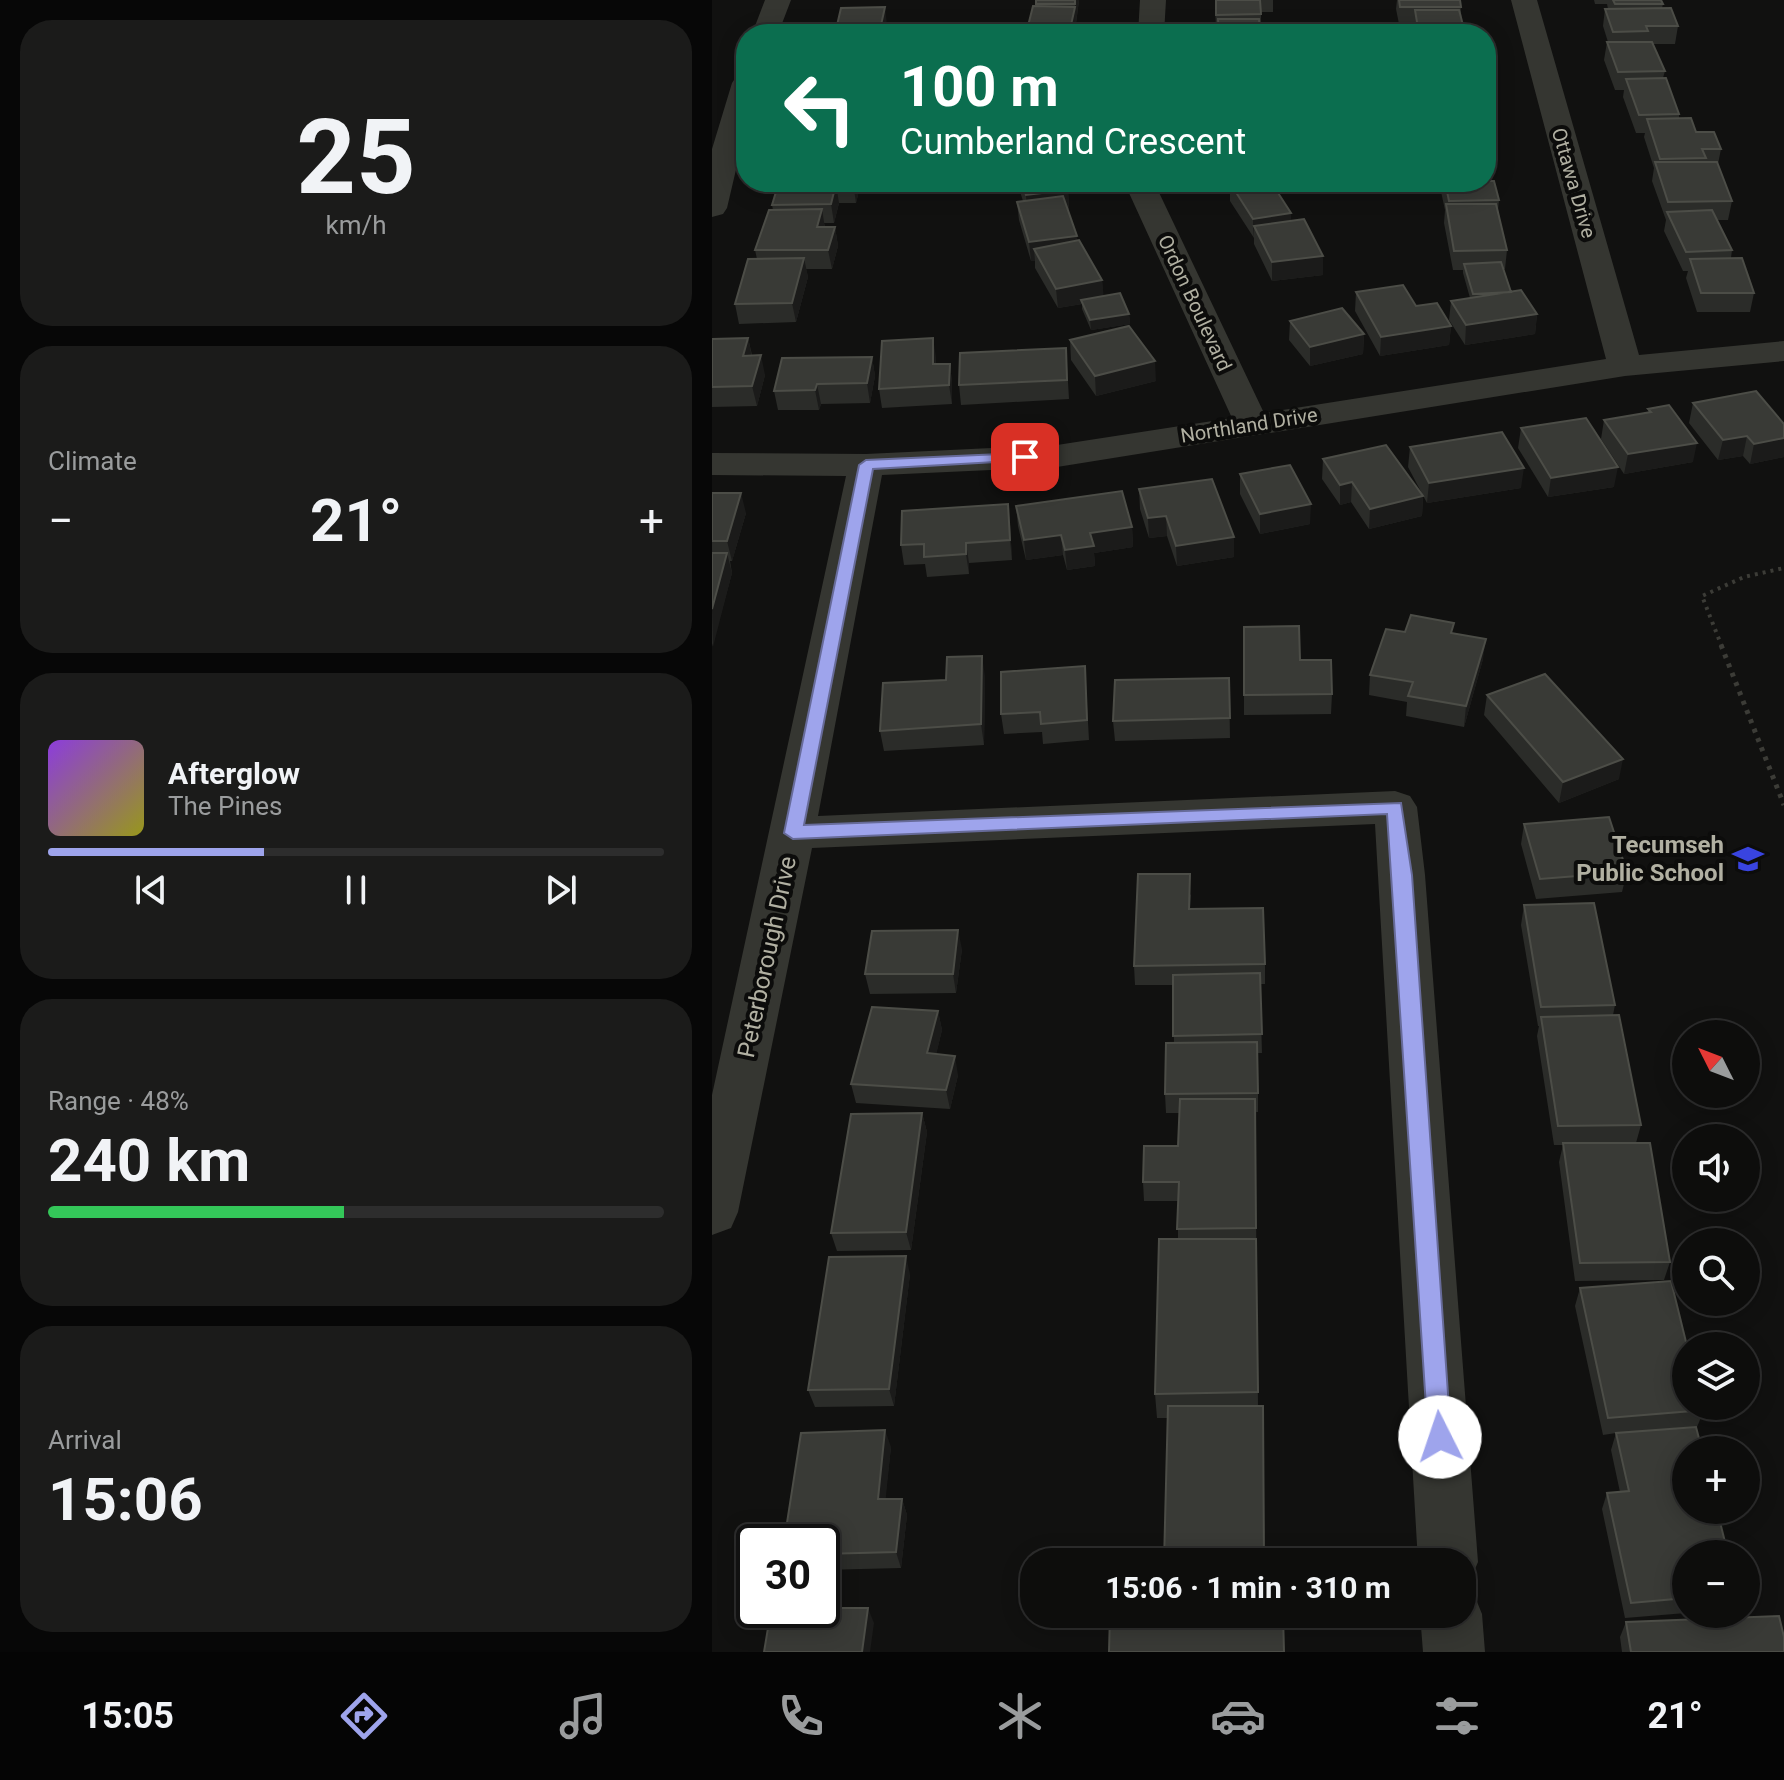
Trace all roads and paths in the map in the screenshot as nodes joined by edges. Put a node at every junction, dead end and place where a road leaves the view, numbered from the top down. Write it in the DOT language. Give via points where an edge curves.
graph roads {
  1 [pos="778,0"];
  2 [pos="1153,0"];
  3 [pos="1524,0"];
  4 [pos="769,24"];
  5 [pos="1152,24"];
  6 [pos="732,98"];
  7 [pos="1144,192"];
  8 [pos="712,208"];
  9 [pos="1784,351"];
  10 [pos="1625,366"];
  11 [pos="1252,424"];
  12 [pos="712,464"];
  13 [pos="866,465"];
  14 [pos="1784,568"];
  15 [pos="1784,805"];
  16 [pos="793,833"];
  17 [pos="712,1212"];
  18 [pos="1447,1548"];
  19 [pos="1452,1628"];
  20 [pos="1454,1652"];
  1 -- 4 [label="street"];
  2 -- 5 [label="street"];
  3 -- 10 [label="street, Ottawa Drive"];
  6 -- 8 [label="street"];
  7 -- 11 [label="street, Ordon Boulevard"];
  9 -- 10 [label="street, Northland Drive"];
  10 -- 11 [label="street, Northland Drive"];
  11 -- 13 [label="street, Northland Drive" via="1057,456"];
  12 -- 13 [label="street, Northland Drive"];
  13 -- 16 [label="street, Peterborough Drive"];
  14 -- 15 [label="path" via="1744,577 1702,596"];
  16 -- 17 [label="street, Peterborough Drive"];
  16 -- 18 [label="street" via="1395,807"];
  19 -- 20 [label="street"];
}
